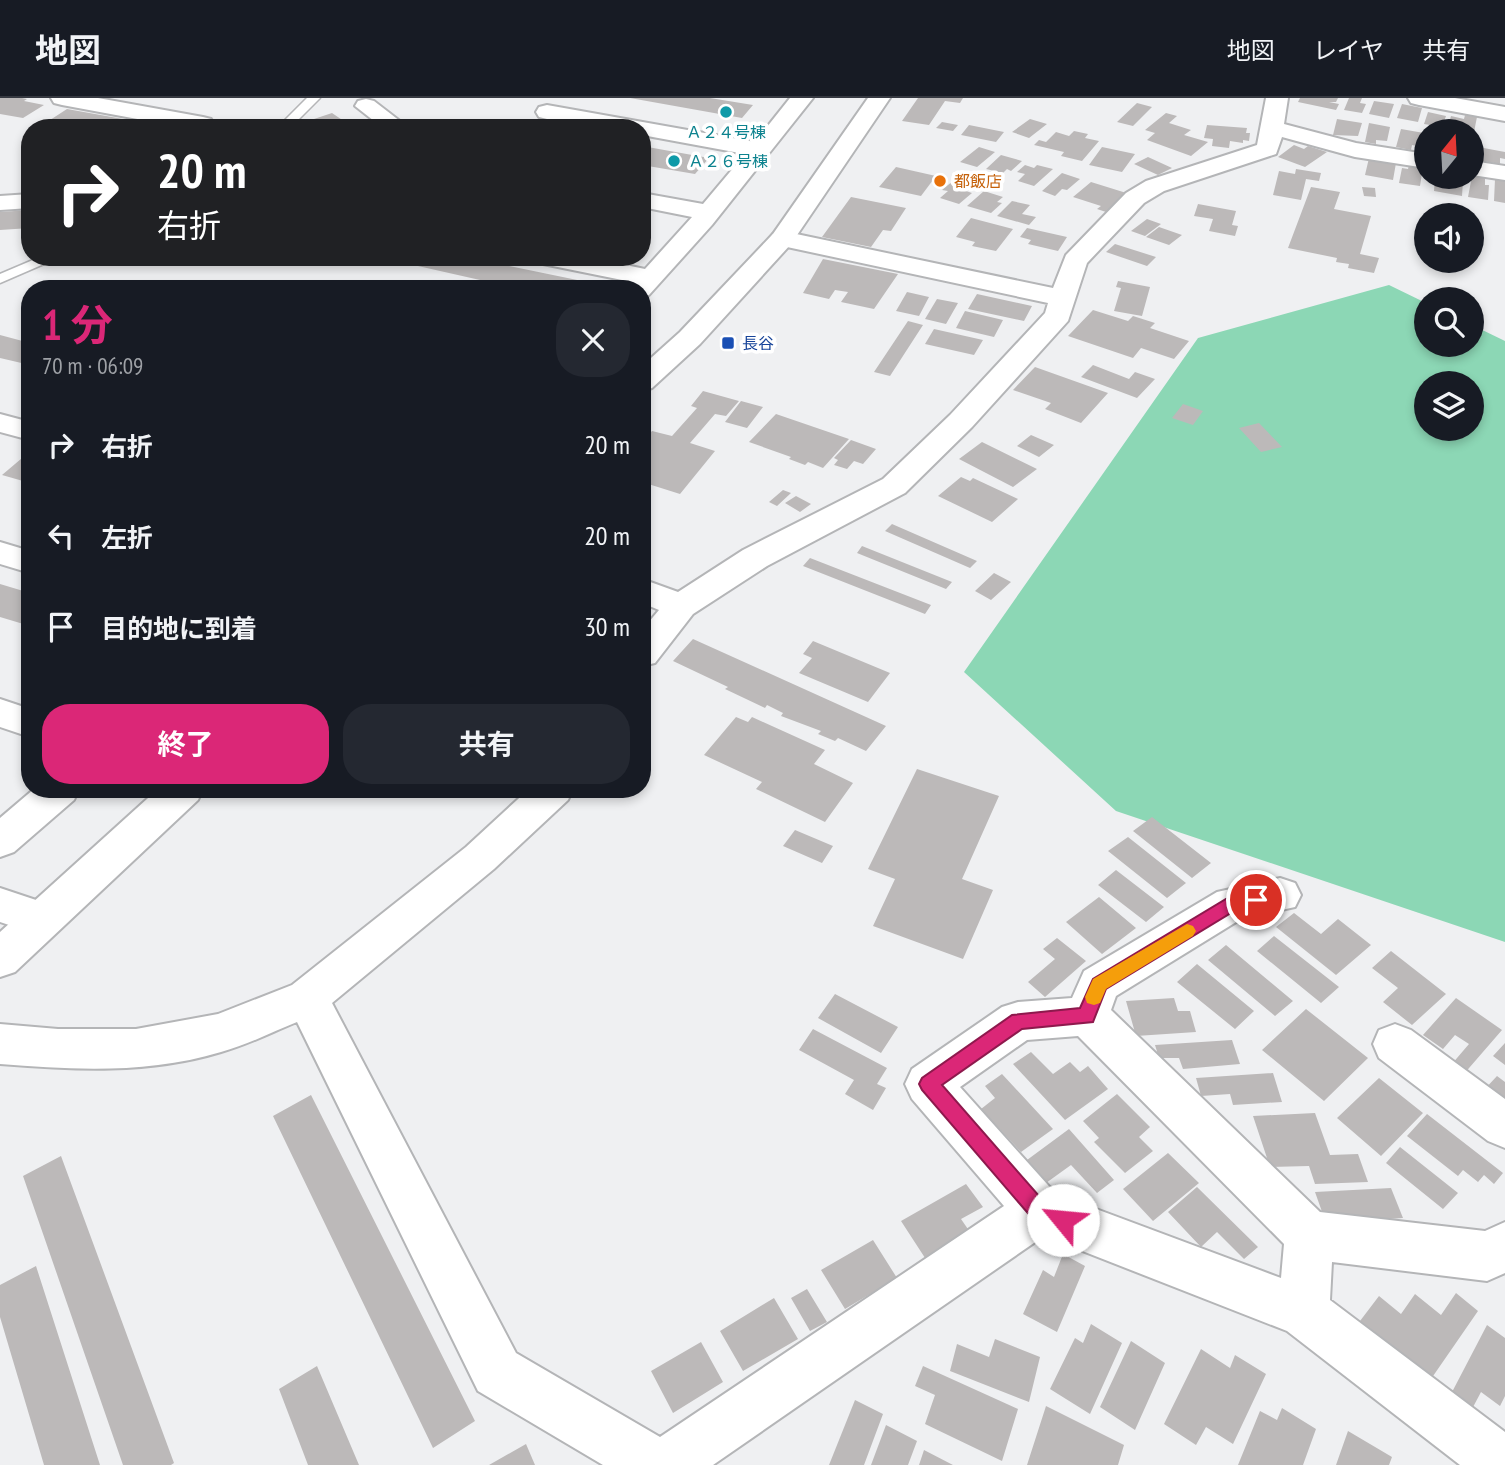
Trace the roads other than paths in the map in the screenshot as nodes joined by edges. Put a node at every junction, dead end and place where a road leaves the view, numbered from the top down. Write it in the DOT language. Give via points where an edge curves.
graph roads {
  1 [pos="62,98"];
  2 [pos="314,98"];
  3 [pos="879,98"];
  4 [pos="1277,98"];
  5 [pos="1422,98"];
  6 [pos="793,99"];
  7 [pos="366,106"];
  8 [pos="547,111"];
  9 [pos="1505,114"];
  10 [pos="176,119"];
  11 [pos="292,119"];
  12 [pos="385,119"];
  13 [pos="591,119"];
  14 [pos="1273,128"];
  15 [pos="651,130"];
  16 [pos="762,150"];
  17 [pos="1414,159"];
  18 [pos="1484,170"];
  19 [pos="1505,173"];
  20 [pos="21,202"];
  21 [pos="0,203"];
  22 [pos="651,203"];
  23 [pos="709,214"];
  24 [pos="782,239"];
  25 [pos="31,266"];
  26 [pos="580,266"];
  27 [pos="0,279"];
  28 [pos="630,280"];
  29 [pos="649,280"];
  30 [pos="1063,298"];
  31 [pos="651,374"];
  32 [pos="0,423"];
  33 [pos="21,429"];
  34 [pos="0,553"];
  35 [pos="21,559"];
  36 [pos="651,594"];
  37 [pos="681,606"];
  38 [pos="651,643"];
  39 [pos="0,713"];
  40 [pos="21,720"];
  41 [pos="50,798"];
  42 [pos="174,798"];
  43 [pos="544,798"];
  44 [pos="0,841"];
  45 [pos="1280,895"];
  46 [pos="0,905"];
  47 [pos="42,919"];
  48 [pos="0,959"];
  49 [pos="307,998"];
  50 [pos="1087,1016"];
  51 [pos="0,1044"];
  52 [pos="1395,1044"];
  53 [pos="1505,1126"];
  54 [pos="1039,1211"];
  55 [pos="1309,1235"];
  56 [pos="1505,1247"];
  57 [pos="1304,1312"];
  58 [pos="655,1465"];
  59 [pos="666,1465"];
  60 [pos="1504,1465"];
  1 -- 10 [label="street"];
  2 -- 11 [label="lane"];
  3 -- 24 [label="street"];
  4 -- 14 [label="street"];
  5 -- 9 [label="street"];
  6 -- 16 [label="street"];
  7 -- 12 [label="street"];
  8 -- 13 [label="street"];
  14 -- 17 [label="street" via="1355,150"];
  14 -- 30 [label="street" via="1268,149 1154,187 1135,198 1075,261"];
  15 -- 16 [label="street"];
  16 -- 23 [label="street"];
  18 -- 19 [label="street"];
  20 -- 21 [label="street"];
  22 -- 23 [label="street"];
  23 -- 29 [label="street"];
  24 -- 30 [label="street"];
  24 -- 31 [label="street"];
  25 -- 27 [label="lane"];
  26 -- 28 [label="street"];
  30 -- 37 [label="street" via="1058,314 961,421 894,486 755,558"];
  32 -- 33 [label="street"];
  34 -- 35 [label="street"];
  36 -- 37 [label="street"];
  37 -- 38 [label="street"];
  39 -- 40 [label="street"];
  41 -- 44 [label="street"];
  42 -- 47 [label="street"];
  43 -- 49 [label="street" via="480,858"];
  45 -- 50 [label="street" via="1232,904 1099,984"];
  46 -- 47 [label="street"];
  47 -- 48 [label="street"];
  49 -- 51 [label="street" via="220,1033 136,1049"];
  49 -- 58 [label="street" via="498,1372"];
  50 -- 54 [label="street" via="1018,1021 928,1084"];
  50 -- 55 [label="street"];
  52 -- 53 [label="street"];
  54 -- 57 [label="street"];
  54 -- 59 [label="street"];
  55 -- 56 [label="street" via="1488,1256"];
  55 -- 57 [label="street"];
  57 -- 60 [label="street"];
}
